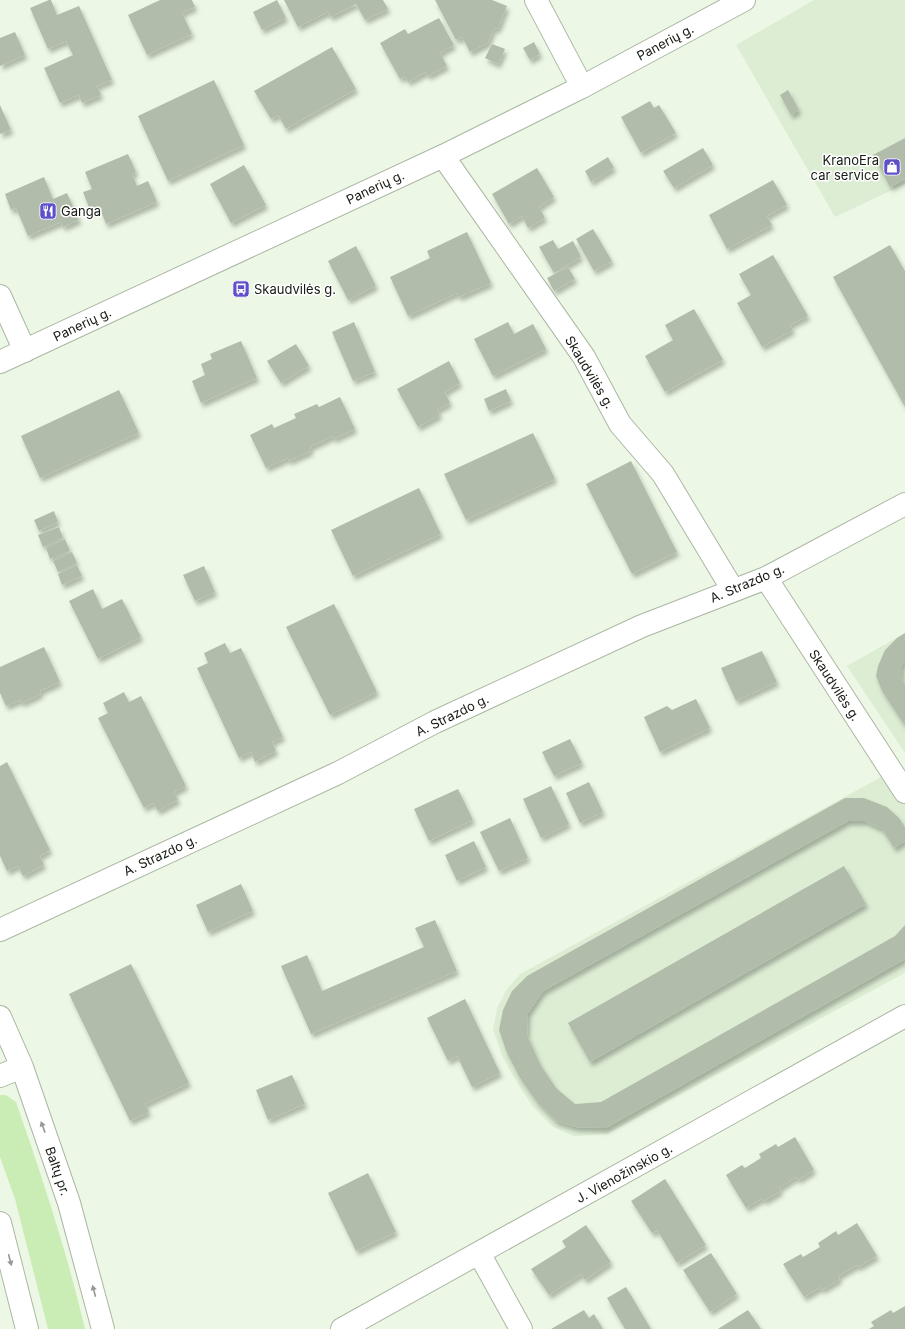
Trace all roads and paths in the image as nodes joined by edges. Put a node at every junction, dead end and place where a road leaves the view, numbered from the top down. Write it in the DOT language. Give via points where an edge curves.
graph roads {
  1 [pos="536,0"];
  2 [pos="744,0"];
  3 [pos="582,87"];
  4 [pos="443,156"];
  5 [pos="0,296"];
  6 [pos="25,351"];
  7 [pos="0,362"];
  8 [pos="905,504"];
  9 [pos="766,578"];
  10 [pos="733,590"];
  11 [pos="905,792"];
  12 [pos="0,930"];
  13 [pos="905,1016"];
  14 [pos="0,1017"];
  15 [pos="22,1067"];
  16 [pos="0,1076"];
  17 [pos="0,1225"];
  18 [pos="478,1253"];
  19 [pos="27,1329"];
  20 [pos="103,1329"];
  21 [pos="342,1329"];
  22 [pos="521,1329"];
  1 -- 3 [label="street"];
  2 -- 3 [label="street, Panerių g."];
  3 -- 4 [label="street, Panerių g."];
  4 -- 6 [label="street, Panerių g."];
  4 -- 10 [label="street, Skaudvilės g." via="584,357 620,424 663,474"];
  5 -- 6 [label="street"];
  6 -- 7 [label="street, Panerių g."];
  8 -- 9 [label="street, A. Strazdo g."];
  9 -- 10 [label="street, A. Strazdo g."];
  9 -- 11 [label="street, Skaudvilės g."];
  10 -- 12 [label="street, A. Strazdo g." via="642,626 435,722 338,773"];
  13 -- 18 [label="street, J. Vienožinskio g."];
  14 -- 15 [label="street, Baltų pr."];
  15 -- 16 [label="street"];
  20 -- 15 [label="street, Baltų pr., one-way" via="69,1203"];
  17 -- 19 [label="street, one-way"];
  18 -- 21 [label="street, J. Vienožinskio g."];
  18 -- 22 [label="street"];
}
